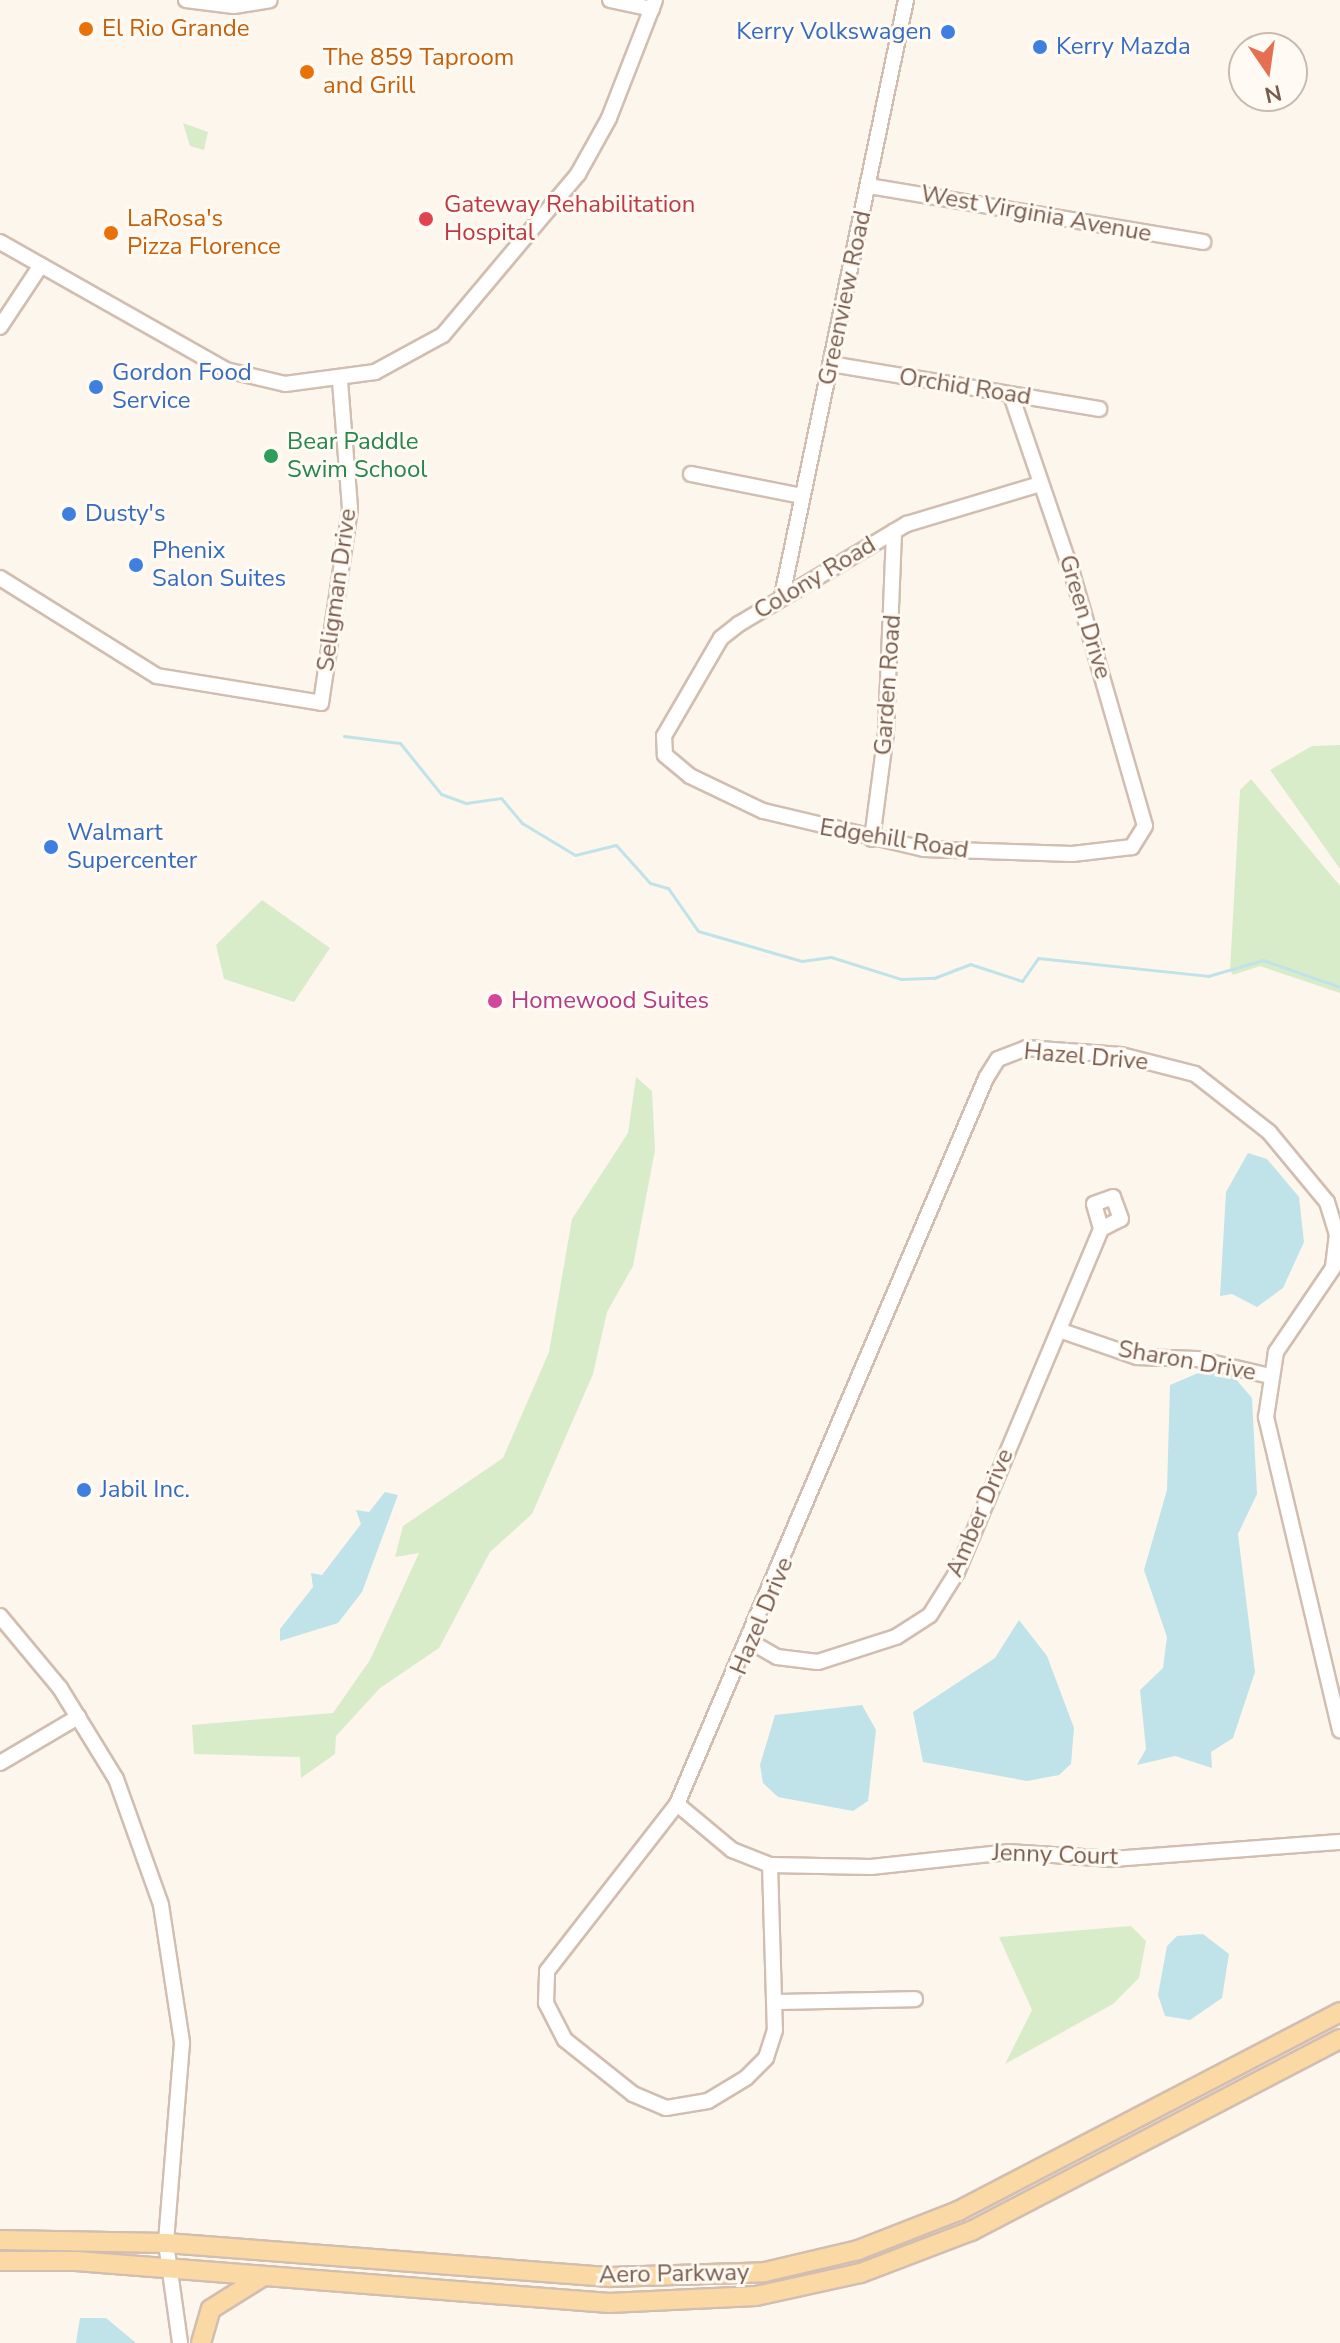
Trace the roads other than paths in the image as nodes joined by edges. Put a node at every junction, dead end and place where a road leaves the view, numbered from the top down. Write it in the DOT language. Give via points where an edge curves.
graph roads {
  1 [pos="186,0"];
  2 [pos="270,0"];
  3 [pos="610,0"];
  4 [pos="906,0"];
  5 [pos="653,4"];
  6 [pos="869,186"];
  7 [pos="0,242"];
  8 [pos="1203,242"];
  9 [pos="41,265"];
  10 [pos="0,327"];
  11 [pos="831,364"];
  12 [pos="340,381"];
  13 [pos="1011,395"];
  14 [pos="1099,409"];
  15 [pos="691,474"];
  16 [pos="1040,484"];
  17 [pos="802,496"];
  18 [pos="894,531"];
  19 [pos="0,578"];
  20 [pos="782,596"];
  21 [pos="665,755"];
  22 [pos="872,839"];
  23 [pos="1138,841"];
  24 [pos="1101,1229"];
  25 [pos="1338,1242"];
  26 [pos="1059,1330"];
  27 [pos="1270,1376"];
  28 [pos="0,1616"];
  29 [pos="751,1642"];
  30 [pos="78,1717"];
  31 [pos="1340,1730"];
  32 [pos="0,1763"];
  33 [pos="677,1804"];
  34 [pos="1340,1842"];
  35 [pos="770,1865"];
  36 [pos="915,1999"];
  37 [pos="774,2002"];
  38 [pos="1340,2012"];
  39 [pos="1340,2039"];
  40 [pos="0,2240"];
  41 [pos="166,2243"];
  42 [pos="0,2261"];
  43 [pos="168,2268"];
  44 [pos="266,2275"];
  45 [pos="180,2343"];
  46 [pos="201,2343"];
  1 -- 2 [label="street" via="234,6"];
  3 -- 5 [label="street"];
  4 -- 6 [label="street, Greenview Road"];
  5 -- 12 [label="street" via="594,149 466,312 406,360"];
  6 -- 8 [label="street, West Virginia Avenue"];
  6 -- 11 [label="street, Greenview Road"];
  7 -- 9 [label="street"];
  9 -- 10 [label="street"];
  9 -- 12 [label="street" via="226,370 285,384"];
  11 -- 13 [label="street, Orchid Road"];
  11 -- 17 [label="street, Greenview Road"];
  12 -- 19 [label="street, Seligman Drive" via="350,508 321,703 157,676"];
  13 -- 14 [label="street, Orchid Road"];
  13 -- 16 [label="street, Green Drive"];
  15 -- 17 [label="street"];
  16 -- 18 [label="street, Colony Road" via="936,511"];
  16 -- 23 [label="street, Green Drive" via="1145,826"];
  17 -- 20 [label="street, Greenview Road"];
  18 -- 20 [label="street, Colony Road"];
  18 -- 22 [label="street, Garden Road" via="886,732"];
  20 -- 21 [label="street, Colony Road" via="721,638 664,736"];
  21 -- 22 [label="street, Edgehill Road" via="690,776 763,811"];
  22 -- 23 [label="street, Edgehill Road" via="965,853 1072,854 1121,851"];
  24 -- 26 [label="street, Amber Drive"];
  25 -- 27 [label="street, Hazel Drive" via="1333,1268 1276,1352"];
  25 -- 29 [label="street, Hazel Drive" via="1327,1202 1269,1132 1195,1074 1121,1055 1041,1049 998,1059"];
  26 -- 27 [label="street, Sharon Drive" via="1137,1357 1197,1359"];
  26 -- 29 [label="street, Amber Drive" via="957,1572 930,1615 896,1637 818,1662 777,1657"];
  27 -- 31 [label="street, Hazel Drive" via="1266,1417"];
  28 -- 30 [label="street"];
  29 -- 33 [label="street, Hazel Drive"];
  30 -- 32 [label="street"];
  30 -- 41 [label="street" via="116,1779 140,1840 172,1954 181,2075"];
  33 -- 35 [label="street" via="732,1850"];
  33 -- 37 [label="street, Hazel Drive" via="557,1952 545,1986 552,2022 633,2094 681,2108 708,2101 757,2069 772,2045"];
  34 -- 35 [label="street, Jenny Court" via="1113,1859 1008,1852 871,1867"];
  35 -- 37 [label="street, Hazel Drive"];
  36 -- 37 [label="street"];
  38 -- 41 [label="main road, Aero Parkway" via="958,2211 858,2250 765,2272 572,2275"];
  39 -- 44 [label="main road, Aero Parkway" via="971,2231 812,2286 609,2303"];
  40 -- 41 [label="main road, Aero Parkway"];
  41 -- 43 [label="street"];
  42 -- 43 [label="main road, Aero Parkway"];
  43 -- 44 [label="main road, Aero Parkway"];
  43 -- 45 [label="street"];
  44 -- 46 [label="main road" via="219,2301"];
}
